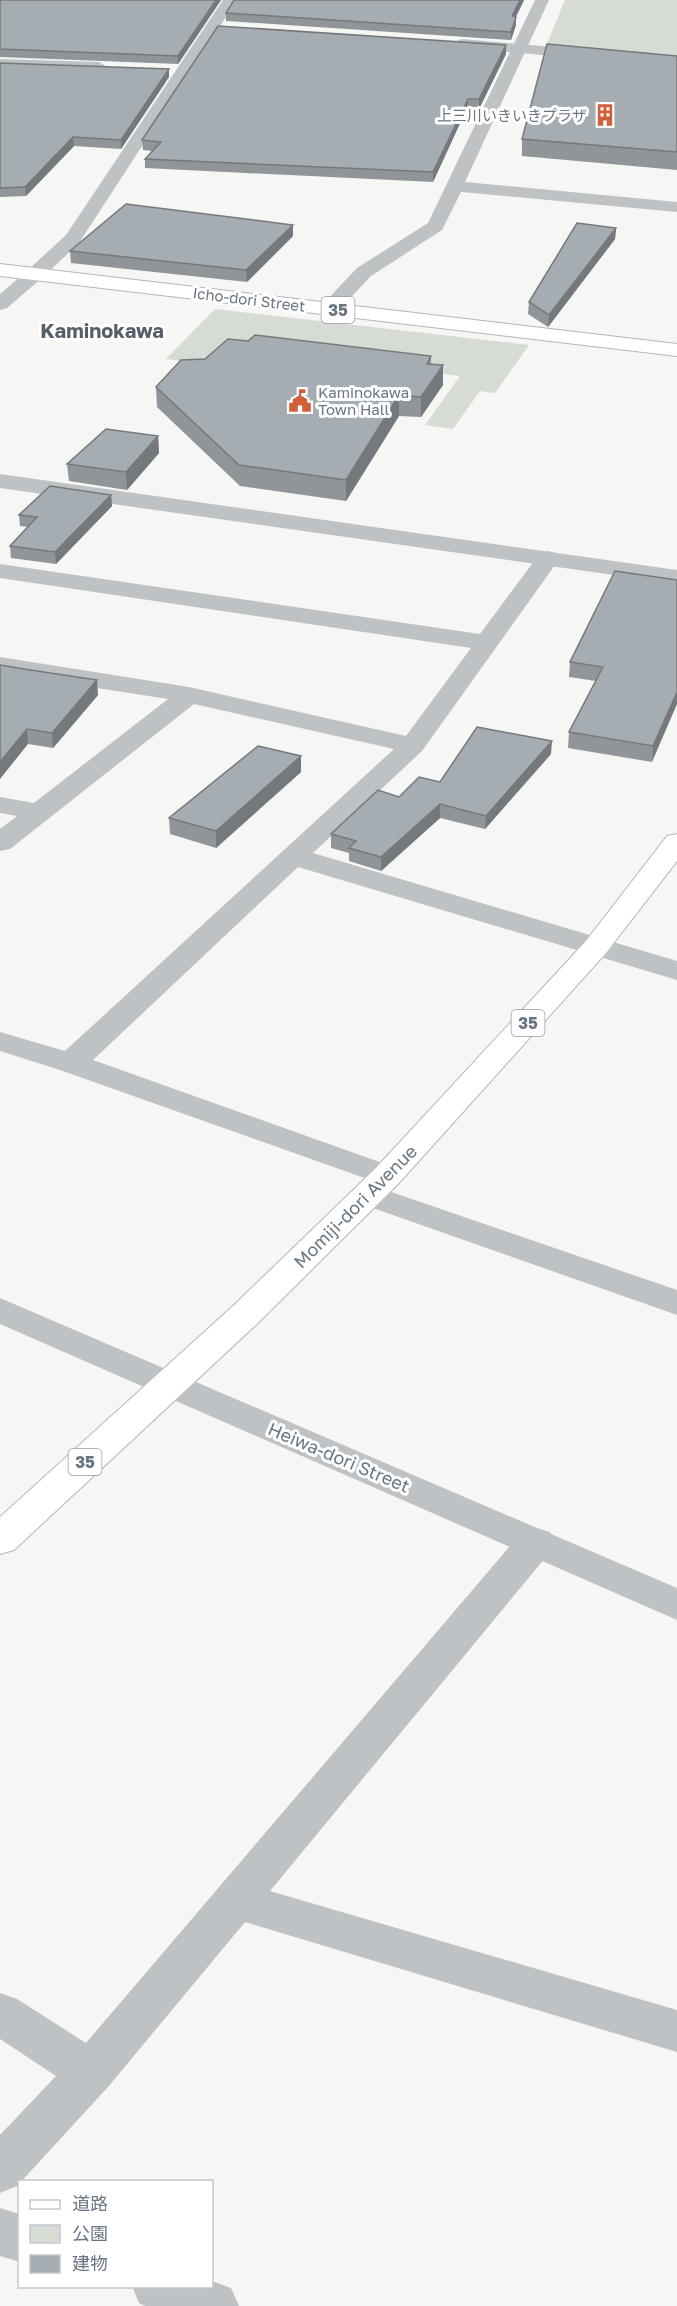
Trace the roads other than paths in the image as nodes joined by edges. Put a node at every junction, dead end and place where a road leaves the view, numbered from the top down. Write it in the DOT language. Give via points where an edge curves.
graph roads {
  1 [pos="230,0"];
  2 [pos="542,0"];
  3 [pos="450,43"];
  4 [pos="520,48"];
  5 [pos="0,63"];
  6 [pos="677,63"];
  7 [pos="114,68"];
  8 [pos="161,70"];
  9 [pos="185,71"];
  10 [pos="455,186"];
  11 [pos="677,207"];
  12 [pos="0,270"];
  13 [pos="36,273"];
  14 [pos="0,304"];
  15 [pos="329,309"];
  16 [pos="677,350"];
  17 [pos="0,481"];
  18 [pos="548,558"];
  19 [pos="0,571"];
  20 [pos="677,577"];
  21 [pos="488,643"];
  22 [pos="0,665"];
  23 [pos="189,695"];
  24 [pos="413,745"];
  25 [pos="0,805"];
  26 [pos="40,812"];
  27 [pos="677,842"];
  28 [pos="0,843"];
  29 [pos="295,857"];
  30 [pos="596,947"];
  31 [pos="677,971"];
  32 [pos="0,1041"];
  33 [pos="71,1063"];
  34 [pos="377,1186"];
  35 [pos="677,1303"];
  36 [pos="0,1310"];
  37 [pos="171,1384"];
  38 [pos="0,1540"];
  39 [pos="536,1542"];
  40 [pos="677,1605"];
  41 [pos="236,1900"];
  42 [pos="0,2014"];
  43 [pos="677,2031"];
  44 [pos="91,2072"];
  45 [pos="0,2170"];
  46 [pos="0,2232"];
  47 [pos="18,2237"];
  48 [pos="163,2288"];
  49 [pos="213,2306"];
  1 -- 9 [label="street" via="220,27"];
  2 -- 4 [label="street"];
  3 -- 4 [label="street"];
  4 -- 6 [label="street"];
  4 -- 10 [label="street"];
  5 -- 7 [label="street"];
  8 -- 9 [label="street"];
  9 -- 13 [label="street" via="73,239"];
  10 -- 11 [label="street"];
  10 -- 15 [label="street" via="436,226 364,272"];
  12 -- 13 [label="main road, Icho-dori Street / 35"];
  13 -- 14 [label="street"];
  13 -- 15 [label="main road, Icho-dori Street / 35"];
  15 -- 16 [label="main road, Icho-dori Street / 35"];
  17 -- 18 [label="street"];
  18 -- 20 [label="street"];
  18 -- 21 [label="street"];
  19 -- 21 [label="street"];
  21 -- 24 [label="street"];
  22 -- 23 [label="street"];
  23 -- 24 [label="street"];
  23 -- 26 [label="street"];
  24 -- 29 [label="street"];
  25 -- 26 [label="street"];
  26 -- 28 [label="street"];
  27 -- 30 [label="main road, Momiji-dori Avenue / 35"];
  29 -- 30 [label="street"];
  29 -- 33 [label="street"];
  30 -- 31 [label="street"];
  30 -- 34 [label="main road, Momiji-dori Avenue / 35"];
  32 -- 33 [label="street"];
  33 -- 34 [label="street"];
  34 -- 35 [label="street"];
  34 -- 37 [label="main road, Momiji-dori Avenue / 35"];
  36 -- 37 [label="street, Heiwa-dori Street"];
  37 -- 38 [label="main road, Momiji-dori Avenue / 35"];
  37 -- 39 [label="street, Heiwa-dori Street"];
  39 -- 40 [label="street, Heiwa-dori Street"];
  39 -- 41 [label="street"];
  41 -- 43 [label="street"];
  41 -- 44 [label="street"];
  42 -- 44 [label="street"];
  44 -- 45 [label="street"];
  46 -- 47 [label="street"];
  48 -- 49 [label="street"];
}
